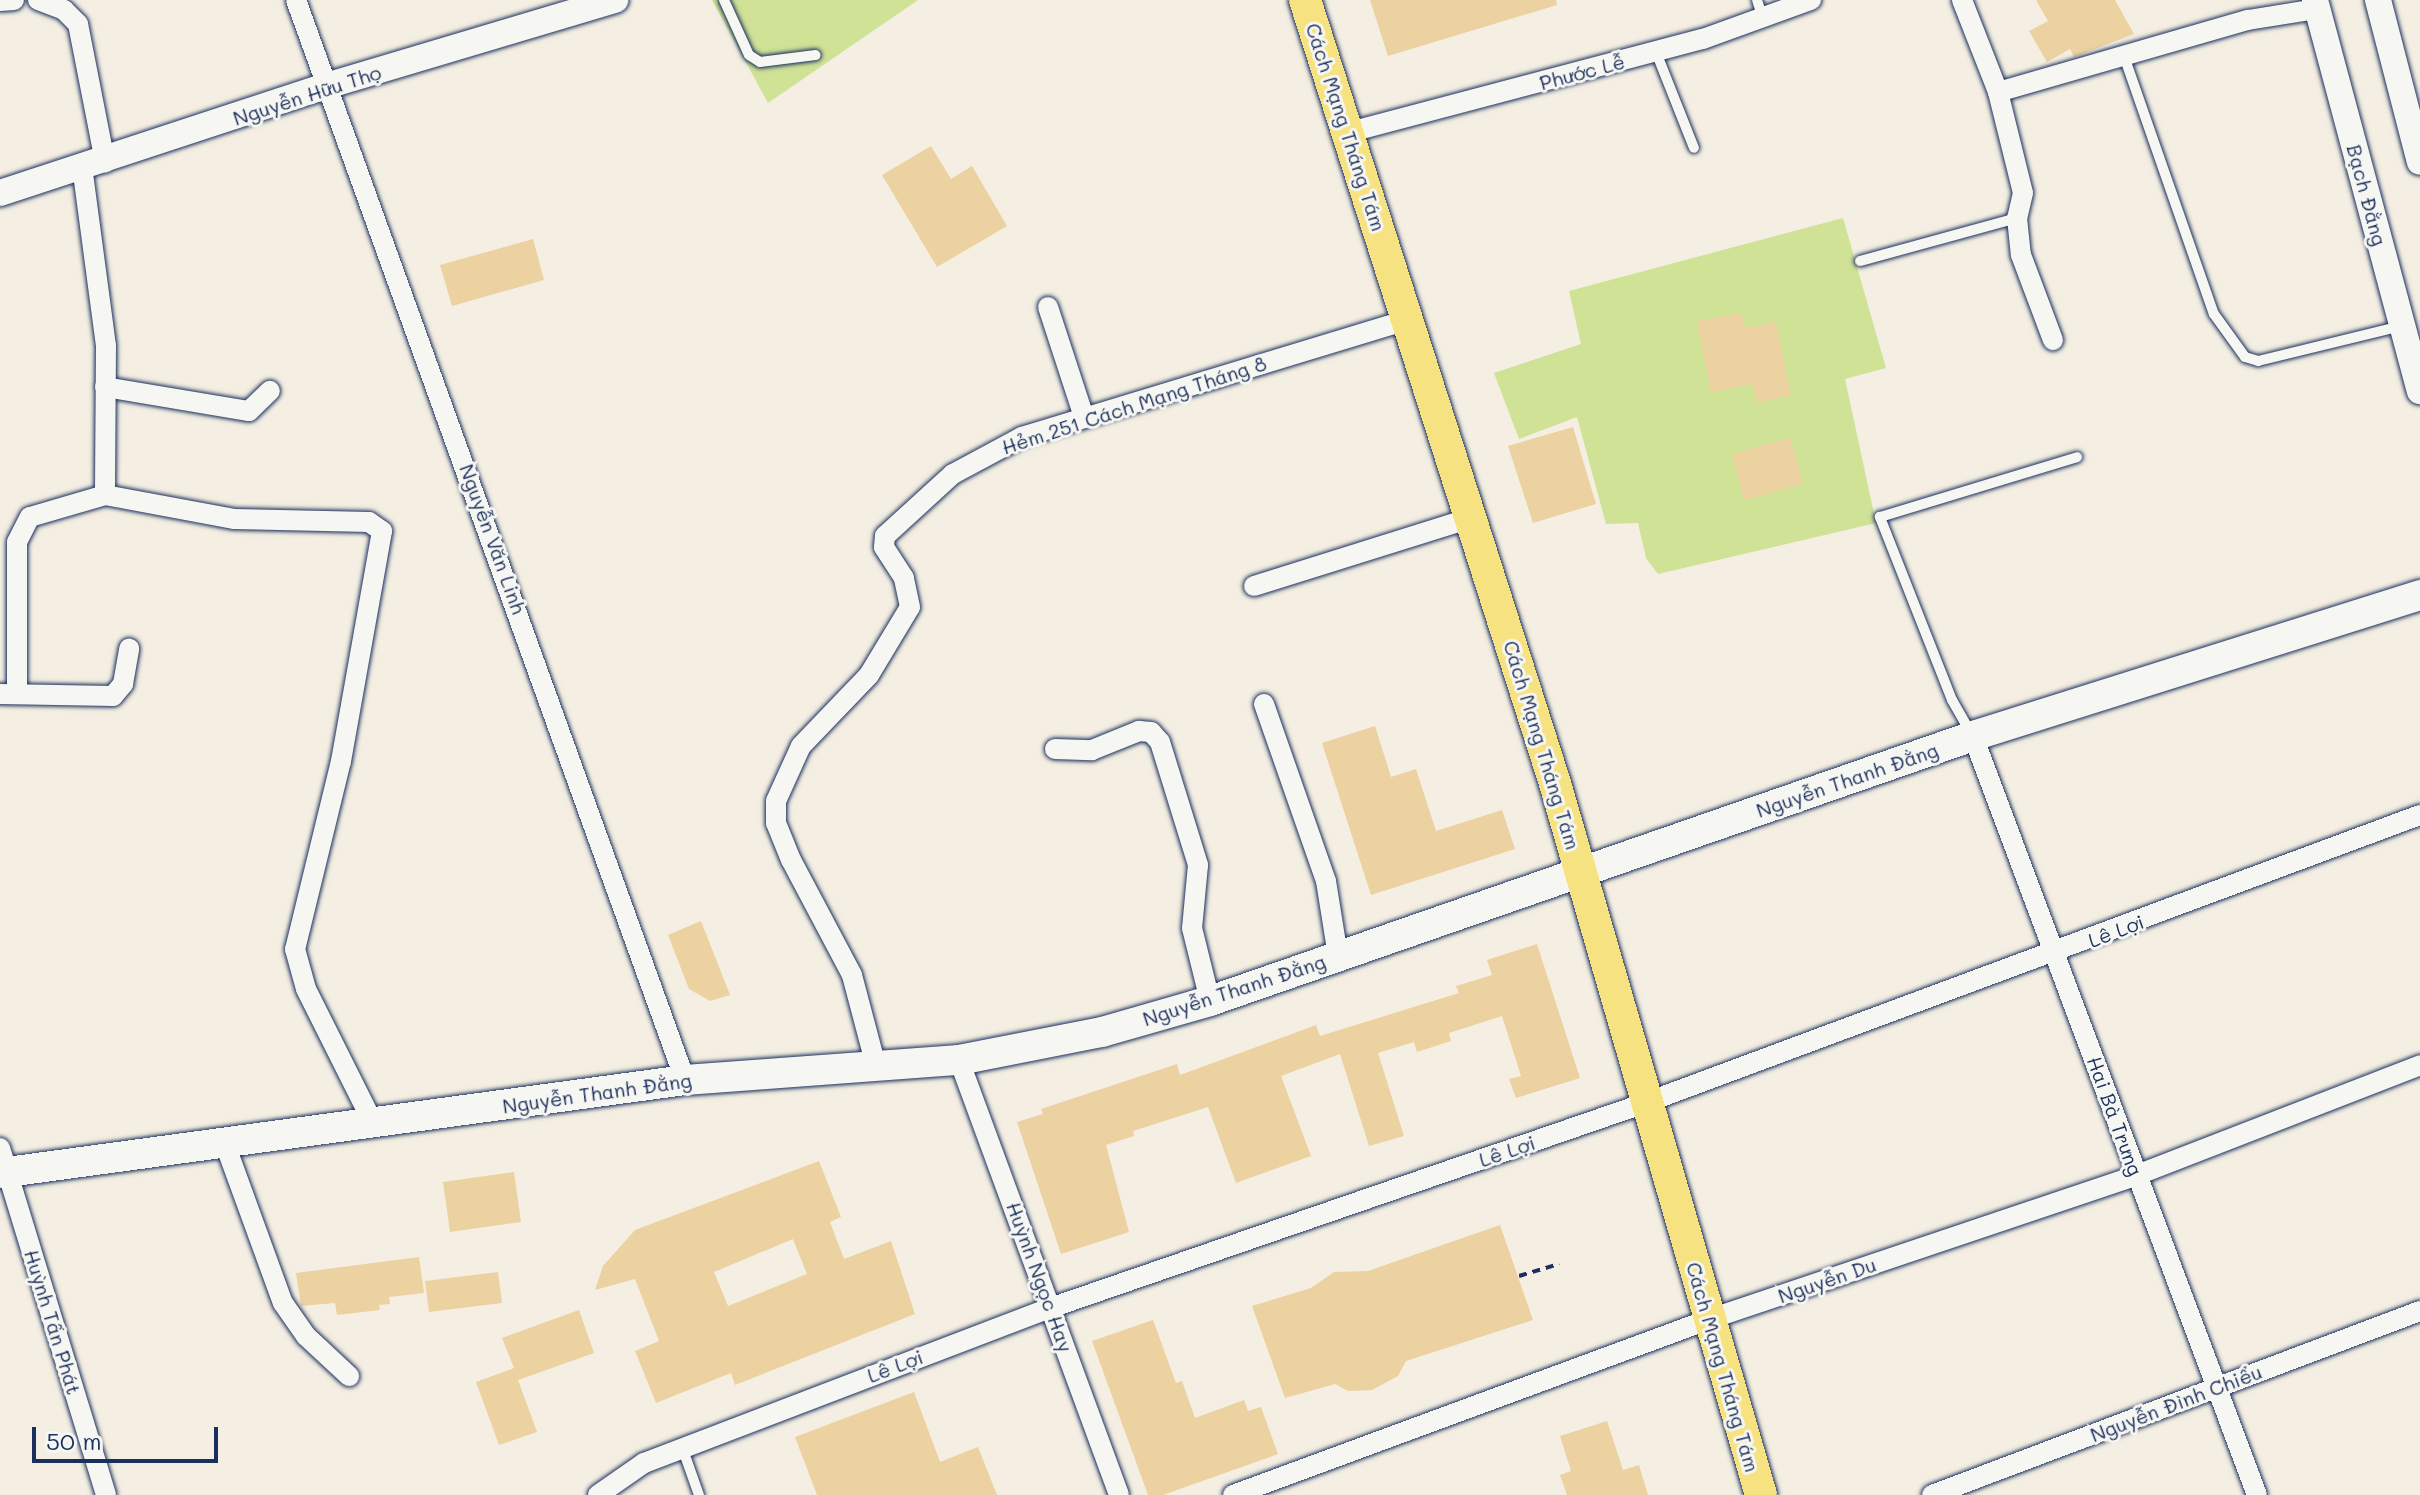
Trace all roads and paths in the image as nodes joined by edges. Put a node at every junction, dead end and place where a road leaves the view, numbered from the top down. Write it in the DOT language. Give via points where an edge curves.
graph roads {
  1 [pos="14,0"];
  2 [pos="38,0"];
  3 [pos="296,0"];
  4 [pos="615,0"];
  5 [pos="724,0"];
  6 [pos="1305,0"];
  7 [pos="1811,0"];
  8 [pos="1962,0"];
  9 [pos="2378,0"];
  10 [pos="0,1"];
  11 [pos="2316,5"];
  12 [pos="1760,9"];
  13 [pos="1656,52"];
  14 [pos="816,55"];
  15 [pos="2124,56"];
  16 [pos="326,86"];
  17 [pos="1998,92"];
  18 [pos="1350,132"];
  19 [pos="1694,148"];
  20 [pos="2419,155"];
  21 [pos="94,164"];
  22 [pos="0,193"];
  23 [pos="2017,218"];
  24 [pos="1860,261"];
  25 [pos="1048,307"];
  26 [pos="1408,320"];
  27 [pos="2402,326"];
  28 [pos="2053,340"];
  29 [pos="105,387"];
  30 [pos="270,391"];
  31 [pos="2420,391"];
  32 [pos="1084,417"];
  33 [pos="2077,457"];
  34 [pos="105,495"];
  35 [pos="1471,518"];
  36 [pos="1254,586"];
  37 [pos="2420,595"];
  38 [pos="129,649"];
  39 [pos="8,694"];
  40 [pos="1264,704"];
  41 [pos="1973,736"];
  42 [pos="1055,749"];
  43 [pos="2420,815"];
  44 [pos="1580,873"];
  45 [pos="2054,954"];
  46 [pos="1338,956"];
  47 [pos="1210,1001"];
  48 [pos="959,1060"];
  49 [pos="2420,1065"];
  50 [pos="876,1066"];
  51 [pos="685,1080"];
  52 [pos="1645,1103"];
  53 [pos="374,1125"];
  54 [pos="225,1144"];
  55 [pos="2,1164"];
  56 [pos="2137,1175"];
  57 [pos="1559,1264"];
  58 [pos="1519,1276"];
  59 [pos="1053,1307"];
  60 [pos="2420,1311"];
  61 [pos="1710,1319"];
  62 [pos="349,1376"];
  63 [pos="2217,1388"];
  64 [pos="682,1447"];
  65 [pos="106,1495"];
  66 [pos="598,1495"];
  67 [pos="699,1495"];
  68 [pos="1119,1495"];
  69 [pos="1233,1495"];
  70 [pos="1761,1495"];
  71 [pos="1932,1495"];
  72 [pos="2257,1495"];
  1 -- 10 [label="street"];
  2 -- 21 [label="street" via="64,10 78,24"];
  3 -- 16 [label="street, Nguyễn Văn Linh"];
  4 -- 16 [label="street, Nguyễn Hữu Thọ"];
  5 -- 14 [label="lane" via="749,55 760,62"];
  6 -- 18 [label="main road, Cách Mạng Tháng Tám"];
  7 -- 12 [label="street, Phước Lễ"];
  8 -- 17 [label="street"];
  9 -- 20 [label="street"];
  11 -- 15 [label="street"];
  11 -- 27 [label="street, Bạch Đằng"];
  12 -- 13 [label="street, Phước Lễ"];
  13 -- 18 [label="street, Phước Lễ"];
  13 -- 19 [label="lane"];
  15 -- 17 [label="street"];
  15 -- 27 [label="lane" via="2214,314 2245,357 2258,361"];
  16 -- 21 [label="street, Nguyễn Hữu Thọ"];
  16 -- 51 [label="street, Nguyễn Văn Linh"];
  17 -- 23 [label="street" via="2023,193"];
  18 -- 26 [label="main road, Cách Mạng Tháng Tám"];
  21 -- 22 [label="street, Nguyễn Hữu Thọ"];
  21 -- 29 [label="street"];
  23 -- 24 [label="lane"];
  23 -- 28 [label="street" via="2021,255"];
  25 -- 32 [label="street"];
  26 -- 32 [label="street, Hẻm 251 Cách Mạng Tháng 8"];
  26 -- 35 [label="main road, Cách Mạng Tháng Tám"];
  27 -- 31 [label="street, Bạch Đằng"];
  29 -- 30 [label="street" via="249,411"];
  29 -- 34 [label="street"];
  32 -- 50 [label="street, Hẻm 251 Cách Mạng Tháng 8" via="984,455 930,492 885,536 884,547 904,578 910,607 869,675 801,746 776,801 776,823 791,860 852,975"];
  33 -- 41 [label="lane" via="1880,517 1952,700"];
  34 -- 39 [label="street" via="49,509 21,528"];
  34 -- 53 [label="street" via="235,519 369,522 382,531 341,761 295,949 306,989"];
  35 -- 36 [label="street"];
  35 -- 44 [label="main road, Cách Mạng Tháng Tám"];
  37 -- 41 [label="main road, Nguyễn Thanh Đằng"];
  38 -- 39 [label="street" via="123,684 113,696"];
  40 -- 46 [label="street" via="1326,881"];
  41 -- 44 [label="main road, Nguyễn Thanh Đằng"];
  41 -- 45 [label="street, Hai Bà Trưng"];
  42 -- 47 [label="street" via="1092,750 1139,731 1151,732 1160,742 1198,865 1192,928"];
  43 -- 45 [label="street, Lê Lợi"];
  44 -- 46 [label="main road, Nguyễn Thanh Đằng"];
  44 -- 52 [label="main road, Cách Mạng Tháng Tám"];
  45 -- 52 [label="street, Lê Lợi"];
  45 -- 56 [label="street, Hai Bà Trưng"];
  46 -- 47 [label="main road, Nguyễn Thanh Đằng"];
  47 -- 48 [label="main road, Nguyễn Thanh Đằng" via="1102,1032"];
  48 -- 50 [label="main road, Nguyễn Thanh Đằng"];
  48 -- 59 [label="street, Huỳnh Ngọc Hay"];
  49 -- 56 [label="street, Nguyễn Du"];
  50 -- 51 [label="main road, Nguyễn Thanh Đằng"];
  51 -- 53 [label="main road, Nguyễn Thanh Đằng"];
  52 -- 59 [label="street, Lê Lợi"];
  52 -- 61 [label="main road, Cách Mạng Tháng Tám"];
  53 -- 54 [label="main road, Nguyễn Thanh Đằng"];
  54 -- 55 [label="main road, Nguyễn Thanh Đằng"];
  54 -- 62 [label="street" via="283,1303 306,1336"];
  55 -- 65 [label="street, Huỳnh Tấn Phát"];
  56 -- 61 [label="street, Nguyễn Du"];
  56 -- 63 [label="street, Hai Bà Trưng"];
  57 -- 58 [label="path"];
  59 -- 64 [label="street, Lê Lợi"];
  59 -- 68 [label="street, Huỳnh Ngọc Hay"];
  60 -- 63 [label="street, Nguyễn Đình Chiểu"];
  61 -- 69 [label="street, Nguyễn Du"];
  61 -- 70 [label="main road, Cách Mạng Tháng Tám"];
  63 -- 71 [label="street, Nguyễn Đình Chiểu"];
  63 -- 72 [label="street, Hai Bà Trưng"];
  64 -- 66 [label="street, Lê Lợi" via="644,1463"];
  64 -- 67 [label="lane"];
}
